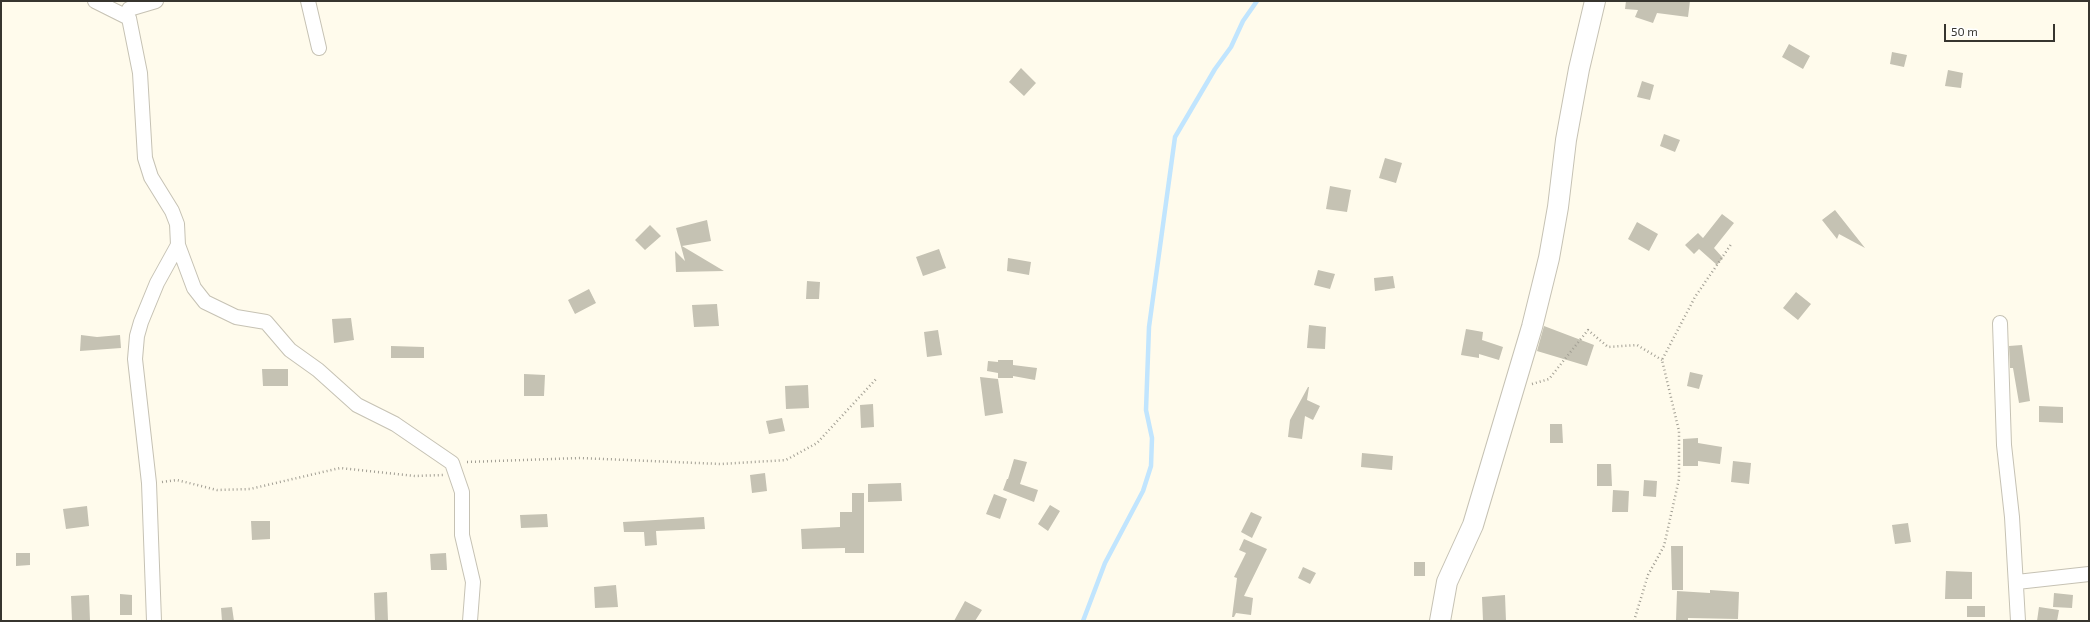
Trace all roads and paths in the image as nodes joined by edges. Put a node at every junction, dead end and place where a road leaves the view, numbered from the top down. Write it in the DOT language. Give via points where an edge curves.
graph roads {
  1 [pos="95,1"];
  2 [pos="156,1"];
  3 [pos="308,1"];
  4 [pos="1595,1"];
  5 [pos="129,9"];
  6 [pos="319,48"];
  7 [pos="1732,243"];
  8 [pos="178,245"];
  9 [pos="2000,324"];
  10 [pos="1662,360"];
  11 [pos="877,378"];
  12 [pos="1512,391"];
  13 [pos="455,469"];
  14 [pos="149,484"];
  15 [pos="2089,574"];
  16 [pos="2017,582"];
  17 [pos="154,621"];
  18 [pos="470,621"];
  19 [pos="1440,621"];
  20 [pos="1634,621"];
  21 [pos="2018,621"];
  1 -- 5 [label="street"];
  2 -- 5 [label="street"];
  3 -- 6 [label="street"];
  4 -- 12 [label="street" via="1566,140 1549,258 1532,327"];
  5 -- 8 [label="street" via="140,73 145,158 151,178 175,217"];
  7 -- 10 [label="path" via="1695,297"];
  8 -- 13 [label="street" via="194,288 205,302 236,316 266,322 290,350 318,370 357,405 395,424"];
  8 -- 14 [label="street" via="157,283 136,336 135,359"];
  9 -- 16 [label="street" via="2004,445"];
  10 -- 12 [label="path" via="1637,345 1608,347 1588,330 1550,379"];
  10 -- 20 [label="path" via="1679,431 1679,479 1664,546 1648,575"];
  11 -- 13 [label="path" via="817,443 786,460 720,464 580,458"];
  12 -- 19 [label="street" via="1473,525 1447,582"];
  13 -- 14 [label="path" via="415,476 340,468 250,489 217,490 177,480"];
  13 -- 18 [label="street" via="462,492 462,535 473,582"];
  14 -- 17 [label="street"];
  15 -- 16 [label="street"];
  16 -- 21 [label="street"];
}
